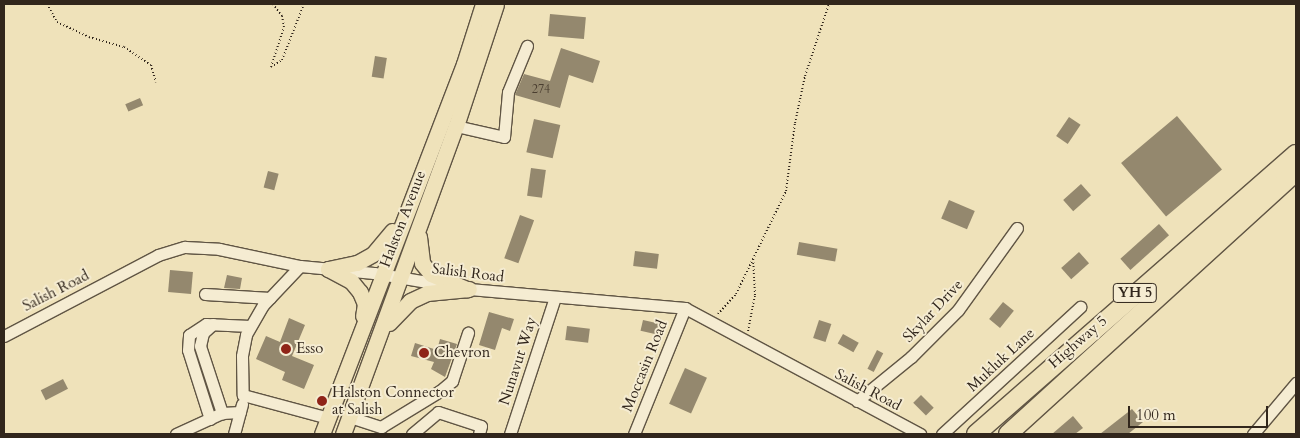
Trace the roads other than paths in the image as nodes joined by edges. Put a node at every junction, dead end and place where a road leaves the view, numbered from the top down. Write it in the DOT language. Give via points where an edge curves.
graph roads {
  1 [pos="483,4"];
  2 [pos="496,4"];
  3 [pos="527,46"];
  4 [pos="456,126"];
  5 [pos="1296,154"];
  6 [pos="1296,172"];
  7 [pos="406,209"];
  8 [pos="1016,228"];
  9 [pos="419,232"];
  10 [pos="300,266"];
  11 [pos="328,269"];
  12 [pos="381,275"];
  13 [pos="402,279"];
  14 [pos="469,289"];
  15 [pos="205,294"];
  16 [pos="555,297"];
  17 [pos="270,298"];
  18 [pos="1080,307"];
  19 [pos="685,308"];
  20 [pos="213,324"];
  21 [pos="250,326"];
  22 [pos="360,332"];
  23 [pos="381,333"];
  24 [pos="468,333"];
  25 [pos="4,336"];
  26 [pos="1079,341"];
  27 [pos="1296,383"];
  28 [pos="243,395"];
  29 [pos="857,401"];
  30 [pos="240,412"];
  31 [pos="222,413"];
  32 [pos="1030,414"];
  33 [pos="350,417"];
  34 [pos="328,418"];
  35 [pos="210,419"];
  36 [pos="176,434"];
  37 [pos="234,434"];
  38 [pos="322,434"];
  39 [pos="343,434"];
  40 [pos="412,434"];
  41 [pos="479,434"];
  42 [pos="510,434"];
  43 [pos="634,434"];
  44 [pos="920,434"];
  45 [pos="942,434"];
  46 [pos="976,434"];
  47 [pos="994,434"];
  48 [pos="1008,434"];
  49 [pos="1016,434"];
  50 [pos="1253,434"];
  1 -- 7 [label="main road, Halston Avenue" via="464,64"];
  2 -- 4 [label="main road, Halston Avenue"];
  3 -- 4 [label="street" via="508,92 504,137"];
  4 -- 9 [label="main road, Halston Avenue"];
  5 -- 26 [label="highway, Highway 5 / YH 5"];
  6 -- 32 [label="highway, Highway 5 / YH 5"];
  7 -- 11 [label="main road" via="385,244 374,254 357,263"];
  7 -- 12 [label="main road, Halston Avenue"];
  8 -- 29 [label="street, Skylar Drive" via="958,310 911,357"];
  9 -- 13 [label="main road, Halston Avenue"];
  9 -- 14 [label="main road" via="420,255 431,274"];
  10 -- 11 [label="street, Salish Road"];
  10 -- 17 [label="street"];
  10 -- 25 [label="street, Salish Road" via="219,249 185,247 172,250"];
  11 -- 12 [label="street, Salish Road"];
  11 -- 22 [label="main road" via="351,281 360,292 365,304"];
  12 -- 13 [label="street, Salish Road"];
  12 -- 22 [label="main road, Halston Avenue"];
  13 -- 14 [label="street, Salish Road"];
  13 -- 23 [label="main road, Halston Avenue"];
  14 -- 16 [label="street, Salish Road"];
  14 -- 23 [label="main road" via="427,293 410,301"];
  15 -- 17 [label="street"];
  16 -- 19 [label="street, Salish Road"];
  16 -- 42 [label="street, Nunavut Way"];
  17 -- 21 [label="street"];
  18 -- 45 [label="street, Mukluk Lane"];
  19 -- 29 [label="street, Salish Road"];
  19 -- 43 [label="street, Moccasin Road"];
  20 -- 21 [label="street"];
  20 -- 31 [label="street" via="203,333 200,346"];
  20 -- 35 [label="street" via="193,330 186,342"];
  21 -- 28 [label="street" via="242,356"];
  22 -- 34 [label="main road, Halston Avenue"];
  23 -- 33 [label="main road, Halston Avenue"];
  24 -- 33 [label="street" via="452,381 381,426"];
  26 -- 46 [label="highway, Highway 5 / YH 5"];
  26 -- 47 [label="highway" via="1038,392"];
  27 -- 50 [label="street"];
  28 -- 30 [label="street"];
  28 -- 34 [label="street"];
  29 -- 44 [label="street, Salish Road"];
  30 -- 31 [label="street"];
  30 -- 37 [label="street"];
  31 -- 35 [label="street"];
  32 -- 48 [label="highway, Highway 5 / YH 5"];
  32 -- 49 [label="highway"];
  33 -- 39 [label="main road, Halston Avenue"];
  34 -- 38 [label="main road, Halston Avenue"];
  35 -- 36 [label="street"];
  40 -- 41 [label="street" via="438,412 481,426"];
}
